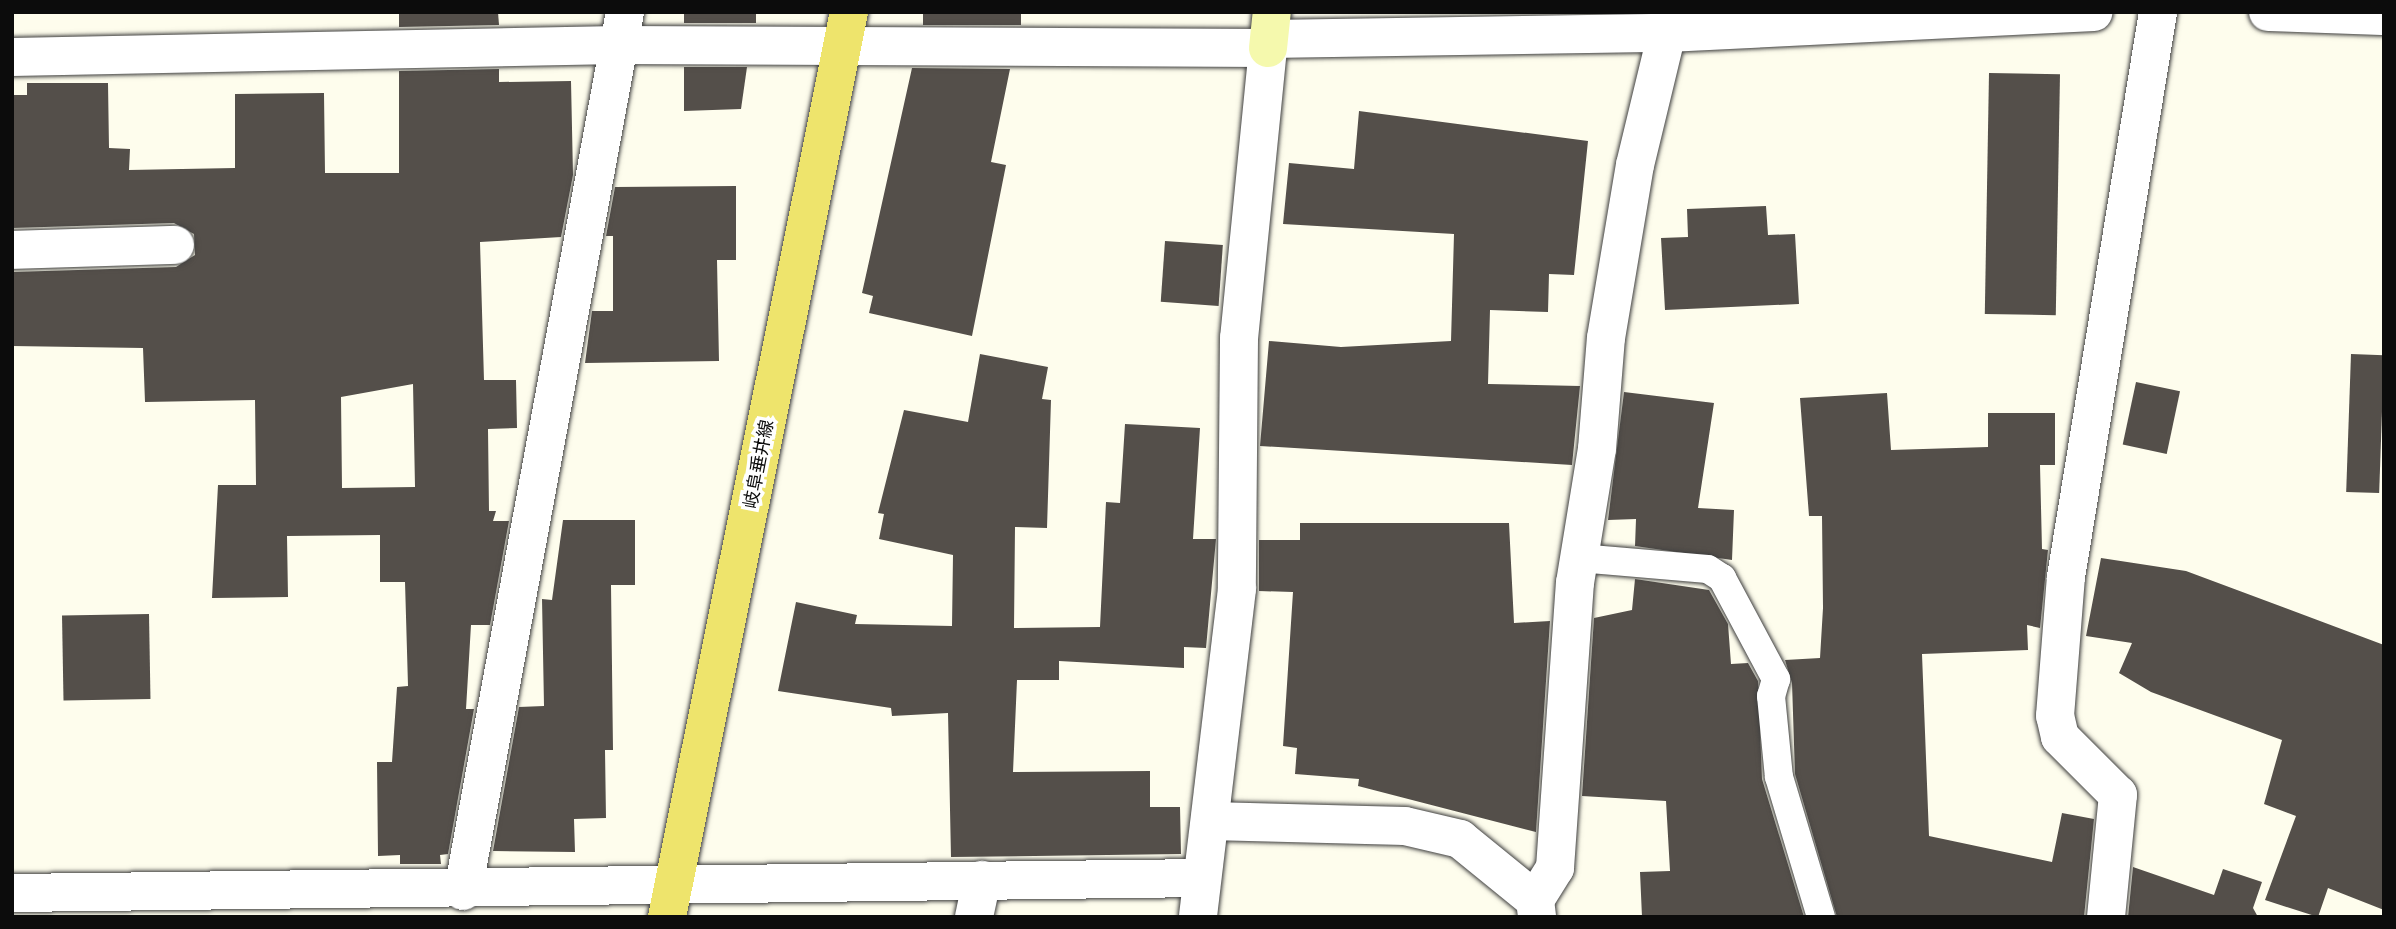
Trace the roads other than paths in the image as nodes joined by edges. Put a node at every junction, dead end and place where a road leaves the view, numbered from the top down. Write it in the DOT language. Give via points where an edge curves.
graph roads {
  1 [pos="2093,12"];
  2 [pos="2158,12"];
  3 [pos="2268,12"];
  4 [pos="2384,16"];
  5 [pos="622,29"];
  6 [pos="845,30"];
  7 [pos="1270,33"];
  8 [pos="1667,33"];
  9 [pos="12,57"];
  10 [pos="174,245"];
  11 [pos="12,250"];
  12 [pos="1579,558"];
  13 [pos="1210,821"];
  14 [pos="1202,878"];
  15 [pos="982,880"];
  16 [pos="463,891"];
  17 [pos="12,893"];
  18 [pos="671,900"];
  19 [pos="1536,908"];
  20 [pos="974,917"];
  21 [pos="1198,917"];
  22 [pos="1821,917"];
  23 [pos="2106,917"];
  1 -- 8 [label="street"];
  2 -- 23 [label="street" via="2066,577 2055,716 2060,737 2118,795"];
  3 -- 4 [label="street"];
  5 -- 6 [label="street"];
  5 -- 9 [label="street"];
  5 -- 16 [label="street"];
  6 -- 7 [label="street"];
  6 -- 18 [label="main road, 岐阜垂井線"];
  7 -- 8 [label="street"];
  7 -- 13 [label="street" via="1239,338 1237,589"];
  8 -- 12 [label="street" via="1636,164 1606,338"];
  10 -- 11 [label="street"];
  12 -- 19 [label="street" via="1558,769 1555,868"];
  12 -- 22 [label="lane" via="1708,569 1722,578 1776,679 1771,696 1779,777"];
  13 -- 14 [label="street"];
  13 -- 19 [label="street" via="1405,826 1460,839"];
  14 -- 15 [label="street"];
  14 -- 21 [label="street"];
  15 -- 18 [label="street"];
  15 -- 20 [label="street"];
  16 -- 17 [label="street"];
  16 -- 18 [label="street"];
}
